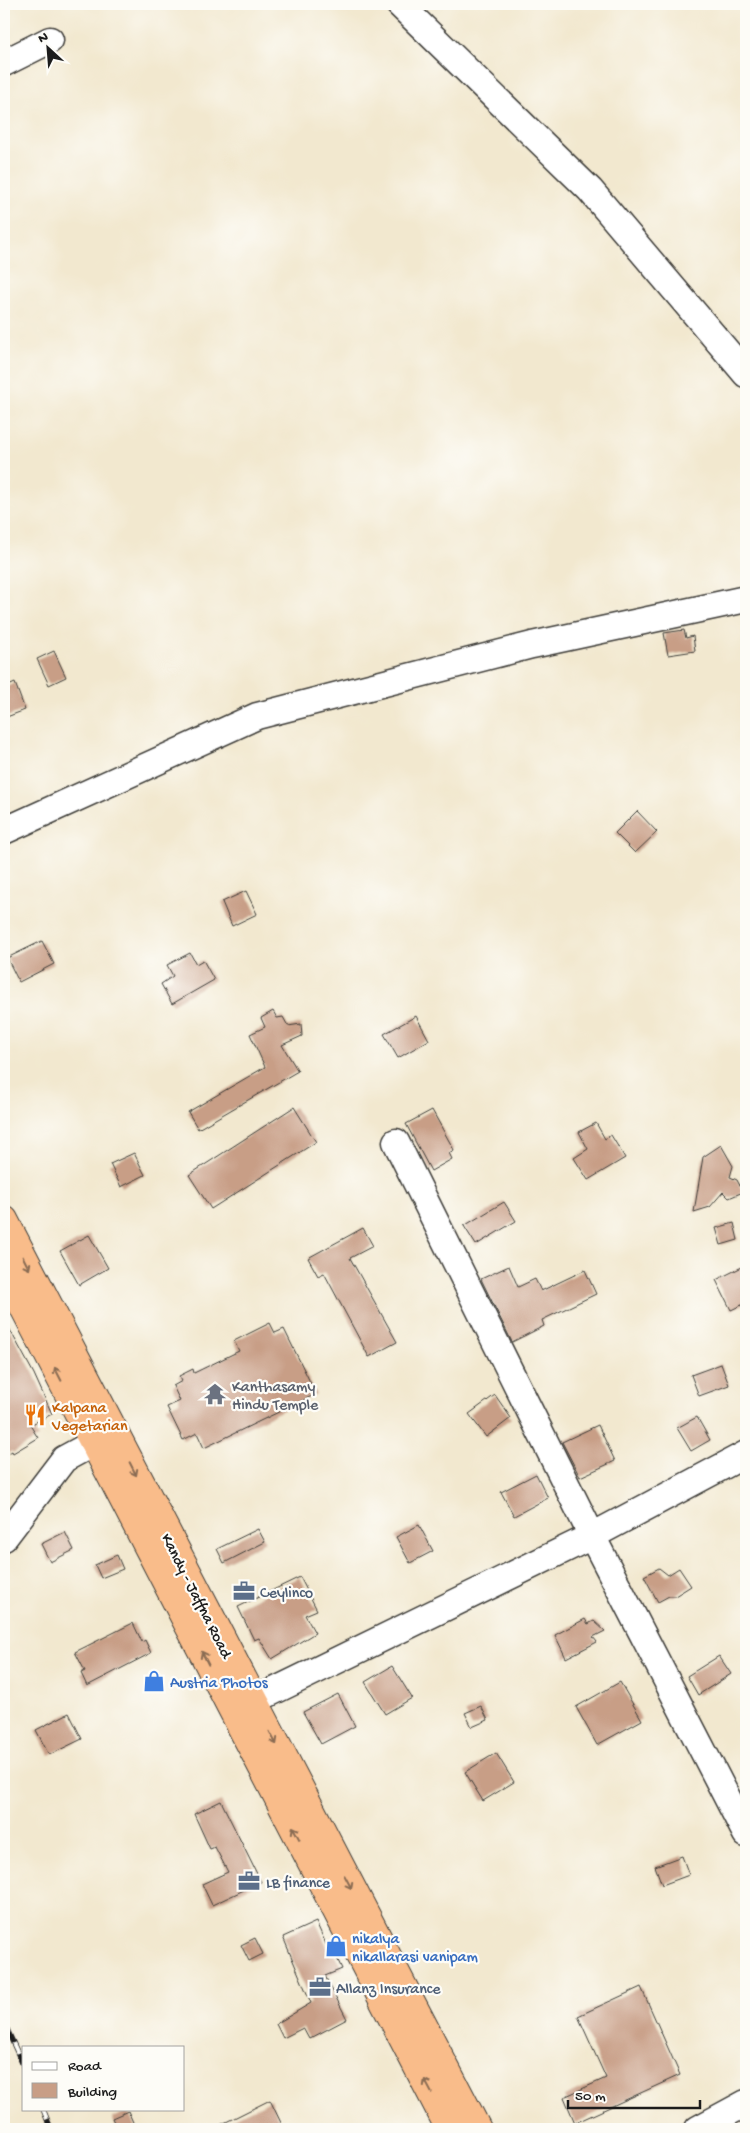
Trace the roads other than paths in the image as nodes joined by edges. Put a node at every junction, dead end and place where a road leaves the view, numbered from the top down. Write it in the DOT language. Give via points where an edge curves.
graph roads {
  1 [pos="399,4"];
  2 [pos="50,40"];
  3 [pos="4,63"];
  4 [pos="746,374"];
  5 [pos="746,599"];
  6 [pos="4,831"];
  7 [pos="396,1142"];
  8 [pos="4,1220"];
  9 [pos="4,1269"];
  10 [pos="104,1438"];
  11 [pos="746,1454"];
  12 [pos="592,1536"];
  13 [pos="4,1538"];
  14 [pos="243,1706"];
  15 [pos="746,1834"];
  16 [pos="746,2103"];
  17 [pos="450,2129"];
  18 [pos="477,2129"];
  19 [pos="698,2129"];
  1 -- 4 [label="street" via="590,190"];
  2 -- 3 [label="street"];
  5 -- 6 [label="street" via="532,645 257,716"];
  7 -- 12 [label="street"];
  8 -- 10 [label="highway, Kandy - Jaffna Road, one-way"];
  10 -- 9 [label="highway, Kandy - Jaffna Road, one-way"];
  10 -- 13 [label="street" via="64,1459"];
  10 -- 14 [label="highway, Kandy - Jaffna Road"];
  11 -- 12 [label="street"];
  12 -- 14 [label="street"];
  12 -- 15 [label="street"];
  17 -- 14 [label="highway, Kandy - Jaffna Road, one-way"];
  14 -- 18 [label="highway, Kandy - Jaffna Road, one-way"];
  16 -- 19 [label="street"];
}
